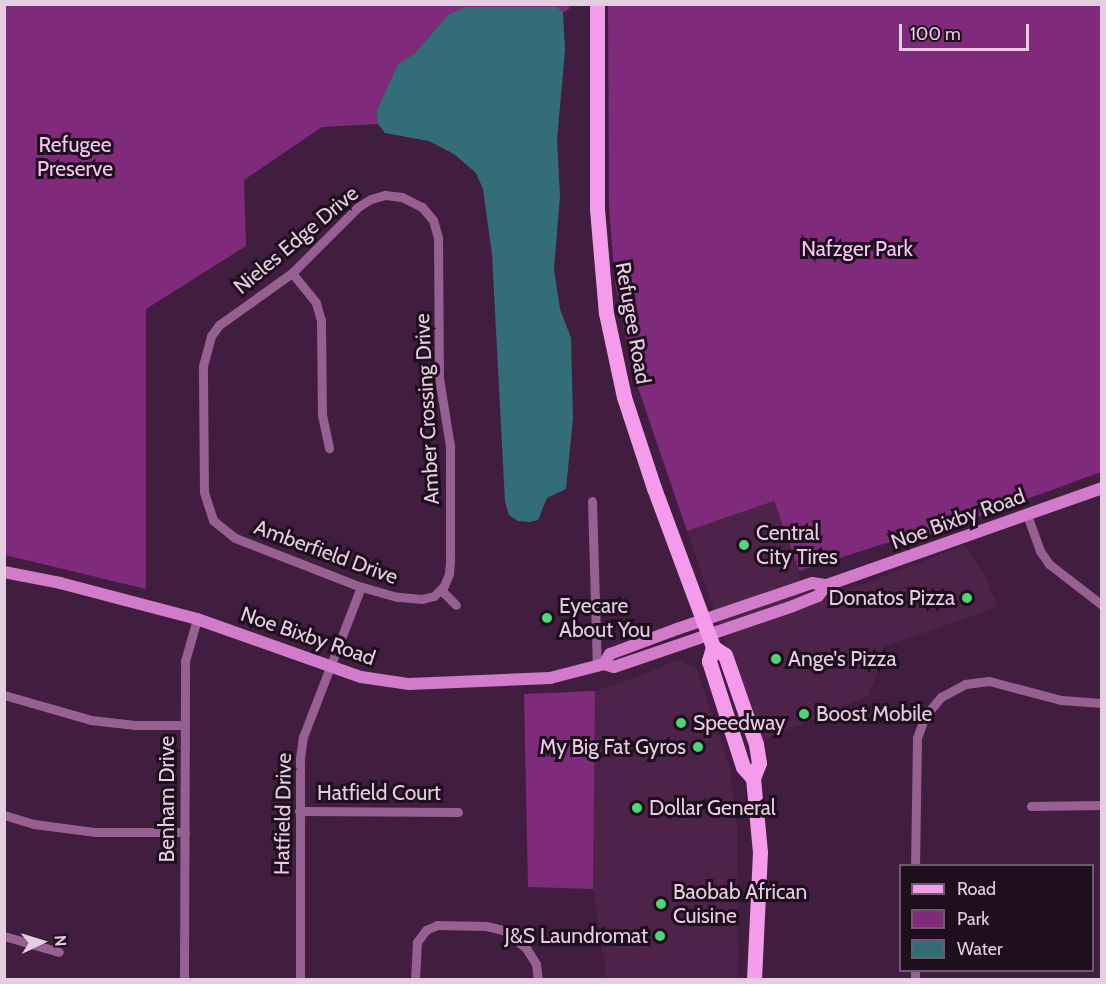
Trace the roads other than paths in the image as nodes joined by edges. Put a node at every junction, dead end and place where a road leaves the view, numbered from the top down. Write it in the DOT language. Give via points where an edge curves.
graph roads {
  1 [pos="597,4"];
  2 [pos="410,200"];
  3 [pos="292,273"];
  4 [pos="329,448"];
  5 [pos="1101,488"];
  6 [pos="592,501"];
  7 [pos="208,512"];
  8 [pos="1027,515"];
  9 [pos="4,572"];
  10 [pos="361,587"];
  11 [pos="441,590"];
  12 [pos="456,605"];
  13 [pos="1101,605"];
  14 [pos="197,620"];
  15 [pos="708,634"];
  16 [pos="600,666"];
  17 [pos="330,667"];
  18 [pos="4,695"];
  19 [pos="1101,703"];
  20 [pos="185,725"];
  21 [pos="1101,805"];
  22 [pos="1031,806"];
  23 [pos="299,811"];
  24 [pos="458,812"];
  25 [pos="4,815"];
  26 [pos="185,832"];
  27 [pos="915,864"];
  28 [pos="4,936"];
  29 [pos="59,952"];
  30 [pos="184,980"];
  31 [pos="300,980"];
  32 [pos="415,980"];
  33 [pos="538,980"];
  34 [pos="754,980"];
  1 -- 15 [label="main road, Refugee Road" via="597,208 606,313 630,417"];
  2 -- 3 [label="street, Nieles Edge Drive" via="385,195 366,201"];
  2 -- 11 [label="street, Amber Crossing Drive" via="431,217 438,238 439,378 450,446 450,562"];
  3 -- 4 [label="street" via="319,310 322,415"];
  3 -- 7 [label="street, Nieles Edge Drive" via="219,325 208,343 203,366 204,492"];
  5 -- 8 [label="street, Noe Bixby Road"];
  6 -- 16 [label="street"];
  7 -- 10 [label="street, Amberfield Drive" via="219,528 235,538"];
  8 -- 13 [label="street" via="1049,564"];
  8 -- 15 [label="street, Noe Bixby Road" via="827,585 816,597"];
  9 -- 14 [label="street, Noe Bixby Road"];
  10 -- 11 [label="street, Amberfield Drive" via="422,599"];
  10 -- 17 [label="street, Hatfield Drive"];
  11 -- 12 [label="street"];
  14 -- 17 [label="street, Noe Bixby Road"];
  14 -- 20 [label="street, Benham Drive" via="185,661"];
  15 -- 16 [label="street, Noe Bixby Road" via="614,667"];
  15 -- 34 [label="main road, Refugee Road" via="709,662 743,767 753,778 760,847"];
  16 -- 17 [label="street, Noe Bixby Road" via="550,678 417,684 376,681"];
  17 -- 23 [label="street, Hatfield Drive" via="303,737"];
  18 -- 20 [label="street" via="112,724"];
  19 -- 27 [label="street" via="1061,700 1005,684 978,681 952,689 932,707 920,727 915,749"];
  20 -- 26 [label="street, Benham Drive"];
  21 -- 22 [label="street"];
  23 -- 24 [label="street, Hatfield Court"];
  23 -- 31 [label="street, Hatfield Drive"];
  25 -- 26 [label="street" via="34,824 95,832"];
  26 -- 30 [label="street, Benham Drive"];
  28 -- 29 [label="street"];
  32 -- 33 [label="street" via="416,947 423,933 437,925 494,927 512,935 531,955"];
}
